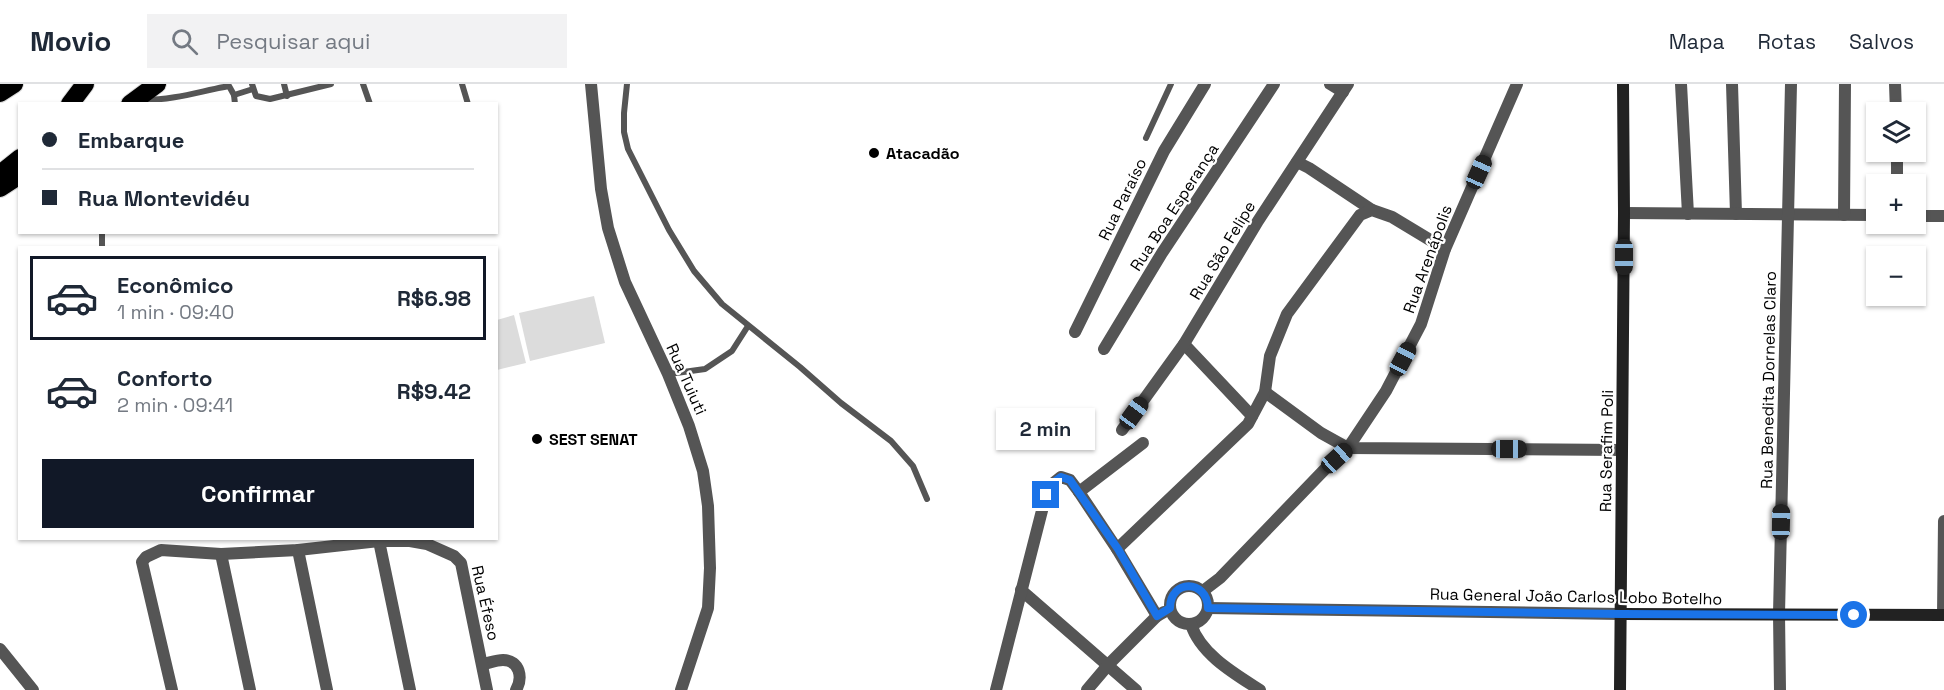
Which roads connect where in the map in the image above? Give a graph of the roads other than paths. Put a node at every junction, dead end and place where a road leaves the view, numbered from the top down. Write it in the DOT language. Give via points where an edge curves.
graph roads {
  1 [pos="14,84"];
  2 [pos="85,84"];
  3 [pos="158,84"];
  4 [pos="284,84"];
  5 [pos="331,84"];
  6 [pos="363,84"];
  7 [pos="462,84"];
  8 [pos="591,84"];
  9 [pos="627,84"];
  10 [pos="1171,84"];
  11 [pos="1205,84"];
  12 [pos="1274,84"];
  13 [pos="1329,84"];
  14 [pos="1517,84"];
  15 [pos="1623,84"];
  16 [pos="1681,84"];
  17 [pos="1732,84"];
  18 [pos="1791,84"];
  19 [pos="1845,84"];
  20 [pos="1895,84"];
  21 [pos="253,86"];
  22 [pos="1345,88"];
  23 [pos="0,93"];
  24 [pos="234,94"];
  25 [pos="287,96"];
  26 [pos="72,102"];
  27 [pos="133,102"];
  28 [pos="235,102"];
  29 [pos="369,102"];
  30 [pos="467,102"];
  31 [pos="1896,102"];
  32 [pos="1146,138"];
  33 [pos="18,160"];
  34 [pos="1297,162"];
  35 [pos="0,174"];
  36 [pos="18,176"];
  37 [pos="0,188"];
  38 [pos="1372,210"];
  39 [pos="1624,213"];
  40 [pos="1688,214"];
  41 [pos="1736,214"];
  42 [pos="1788,215"];
  43 [pos="1844,215"];
  44 [pos="1866,215"];
  45 [pos="1926,216"];
  46 [pos="1944,216"];
  47 [pos="1445,249"];
  48 [pos="748,326"];
  49 [pos="1075,332"];
  50 [pos="1184,344"];
  51 [pos="1104,349"];
  52 [pos="668,374"];
  53 [pos="1265,392"];
  54 [pos="1252,416"];
  55 [pos="1122,430"];
  56 [pos="1143,442"];
  57 [pos="1348,448"];
  58 [pos="1622,450"];
  59 [pos="1079,492"];
  60 [pos="927,498"];
  61 [pos="1944,521"];
  62 [pos="379,541"];
  63 [pos="298,549"];
  64 [pos="1118,549"];
  65 [pos="221,554"];
  66 [pos="1021,590"];
  67 [pos="1203,591"];
  68 [pos="1170,608"];
  69 [pos="1208,608"];
  70 [pos="1621,614"];
  71 [pos="1779,614"];
  72 [pos="1943,615"];
  73 [pos="1157,616"];
  74 [pos="1191,624"];
  75 [pos="0,649"];
  76 [pos="483,664"];
  77 [pos="1109,664"];
  78 [pos="33,690"];
  79 [pos="172,690"];
  80 [pos="250,690"];
  81 [pos="327,690"];
  82 [pos="410,690"];
  83 [pos="487,690"];
  84 [pos="516,690"];
  85 [pos="681,690"];
  86 [pos="996,690"];
  87 [pos="1087,690"];
  88 [pos="1136,690"];
  89 [pos="1260,690"];
  90 [pos="1620,690"];
  91 [pos="1780,690"];
  1 -- 23 [label="highway"];
  2 -- 26 [label="highway"];
  3 -- 27 [label="highway"];
  4 -- 25 [label="lane"];
  5 -- 25 [label="lane"];
  6 -- 29 [label="lane"];
  7 -- 30 [label="lane"];
  8 -- 52 [label="street, Rua Tuiuti" via="608,228 625,282"];
  9 -- 48 [label="lane" via="624,132 647,190 694,271 722,304"];
  10 -- 32 [label="lane"];
  11 -- 49 [label="street, Rua Paraíso" via="1164,152"];
  12 -- 51 [label="street, Rua Boa Esperança" via="1162,253"];
  13 -- 22 [label="street"];
  14 -- 47 [label="street, Rua Arenápolis"];
  15 -- 39 [label="street, Rua Serafim Poli"];
  16 -- 40 [label="street"];
  17 -- 41 [label="street"];
  18 -- 42 [label="street, Rua Benedita Dornelas Claro"];
  19 -- 43 [label="street"];
  20 -- 31 [label="street"];
  21 -- 24 [label="lane"];
  21 -- 25 [label="lane" via="256,96 262,99"];
  22 -- 34 [label="street, Rua São Felipe"];
  24 -- 27 [label="lane" via="229,86"];
  24 -- 28 [label="lane"];
  33 -- 35 [label="highway"];
  34 -- 38 [label="street"];
  34 -- 50 [label="street, Rua São Felipe"];
  36 -- 37 [label="highway"];
  38 -- 47 [label="street" via="1392,217"];
  38 -- 53 [label="street" via="1354,222 1287,314 1270,356"];
  39 -- 40 [label="street"];
  39 -- 58 [label="street, Rua Serafim Poli"];
  40 -- 41 [label="street"];
  41 -- 42 [label="street"];
  42 -- 43 [label="street"];
  42 -- 71 [label="street, Rua Benedita Dornelas Claro"];
  43 -- 44 [label="street"];
  45 -- 46 [label="street"];
  47 -- 57 [label="street, Rua Arenápolis" via="1420,326 1386,391"];
  48 -- 52 [label="lane" via="732,351 705,369"];
  48 -- 60 [label="lane" via="891,441 913,466"];
  50 -- 54 [label="street"];
  50 -- 55 [label="street, Rua São Felipe"];
  52 -- 85 [label="street, Rua Tuiuti" via="703,471 708,506 708,608"];
  53 -- 54 [label="street"];
  53 -- 57 [label="street"];
  54 -- 64 [label="street" via="1243,430"];
  56 -- 59 [label="street"];
  57 -- 58 [label="street"];
  57 -- 67 [label="street, Rua Arenápolis"];
  58 -- 70 [label="street, Rua Serafim Poli"];
  59 -- 64 [label="street"];
  59 -- 66 [label="street" via="1070,480 1061,477 1051,485"];
  61 -- 72 [label="street"];
  62 -- 63 [label="street, Rua Éfeso"];
  62 -- 76 [label="street, Rua Éfeso" via="427,544 461,563"];
  62 -- 82 [label="street"];
  63 -- 65 [label="street, Rua Éfeso"];
  63 -- 81 [label="street"];
  64 -- 73 [label="street"];
  65 -- 79 [label="street, Rua Éfeso" via="161,550 142,562"];
  65 -- 80 [label="street"];
  66 -- 77 [label="street"];
  66 -- 86 [label="street"];
  67 -- 68 [label="street" via="1191,586 1179,588 1171,598"];
  67 -- 69 [label="street"];
  68 -- 73 [label="street"];
  68 -- 74 [label="street" via="1179,621"];
  69 -- 70 [label="street, Rua General João Carlos Lobo Botelho"];
  69 -- 74 [label="street" via="1202,618"];
  70 -- 71 [label="street, Rua General João Carlos Lobo Botelho"];
  70 -- 90 [label="street, Rua Serafim Poli"];
  71 -- 72 [label="street, Rua General João Carlos Lobo Botelho"];
  71 -- 91 [label="street, Rua Benedita Dornelas Claro"];
  73 -- 77 [label="street"];
  74 -- 89 [label="street" via="1206,649"];
  75 -- 78 [label="street"];
  76 -- 83 [label="street, Rua Éfeso"];
  76 -- 84 [label="street" via="504,660 512,663 520,673"];
  77 -- 87 [label="street"];
  77 -- 88 [label="street"];
}
